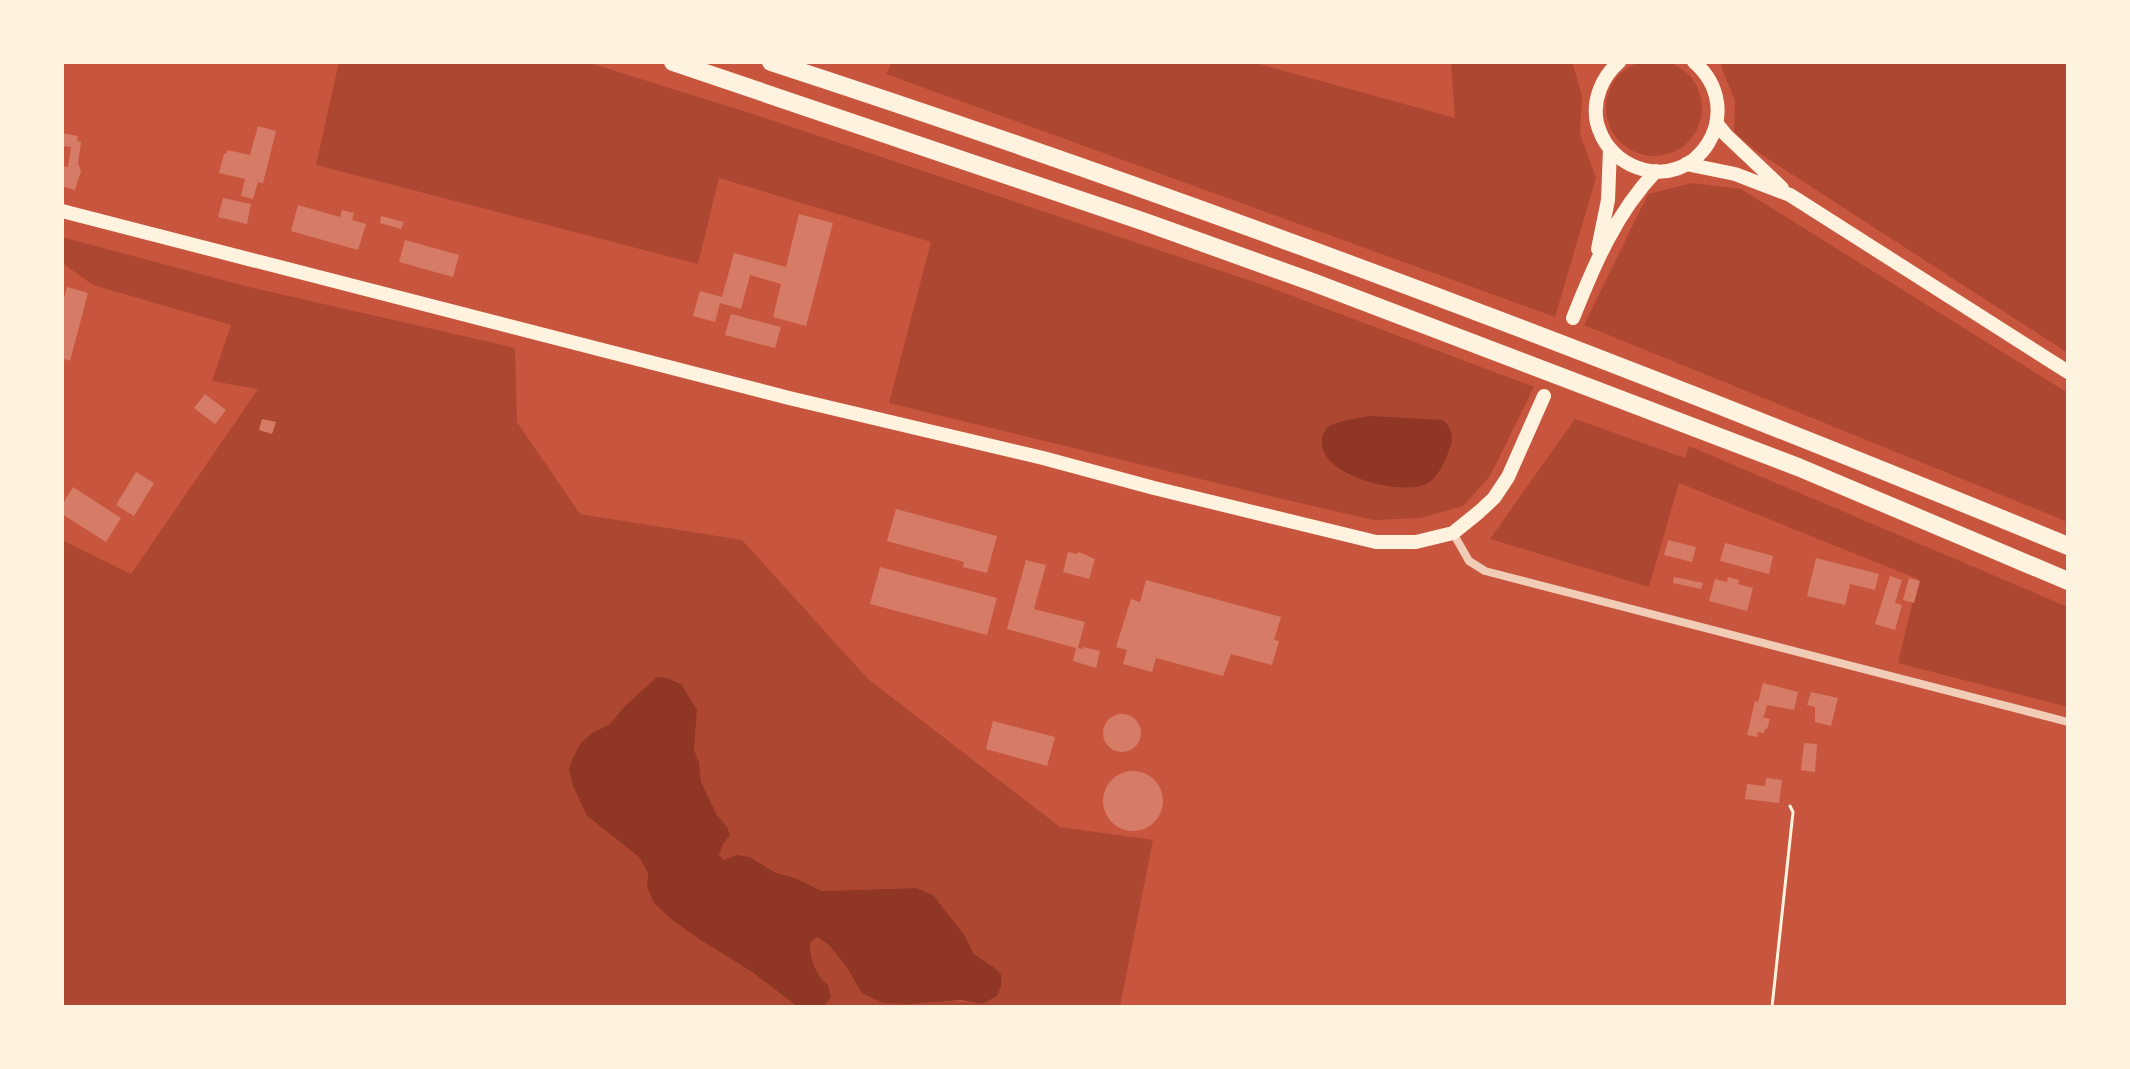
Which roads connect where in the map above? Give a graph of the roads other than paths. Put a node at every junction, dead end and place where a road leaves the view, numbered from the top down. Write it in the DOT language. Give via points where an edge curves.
graph roads {
  1 [pos="673,62"];
  2 [pos="771,62"];
  3 [pos="1619,62"];
  4 [pos="1703,65"];
  5 [pos="1717,124"];
  6 [pos="1610,149"];
  7 [pos="1686,164"];
  8 [pos="1656,171"];
  9 [pos="1790,195"];
  10 [pos="62,211"];
  11 [pos="1595,261"];
  12 [pos="1573,318"];
  13 [pos="2068,372"];
  14 [pos="1544,396"];
  15 [pos="1453,533"];
  16 [pos="2068,546"];
  17 [pos="2068,581"];
  18 [pos="2068,722"];
  1 -- 17 [label="highway" via="1329,288 1798,467"];
  2 -- 16 [label="highway" via="1156,193 1539,334"];
  3 -- 6 [label="main road" via="1596,100 1596,117"];
  4 -- 5 [label="main road" via="1715,87"];
  5 -- 7 [label="main road" via="1711,140"];
  5 -- 9 [label="main road"];
  6 -- 8 [label="main road" via="1639,169"];
  6 -- 11 [label="main road" via="1608,200"];
  7 -- 8 [label="main road"];
  7 -- 9 [label="main road" via="1735,174"];
  8 -- 11 [label="main road"];
  9 -- 13 [label="main road"];
  10 -- 15 [label="main road" via="1346,536 1416,542"];
  11 -- 12 [label="main road"];
  14 -- 15 [label="main road" via="1508,477 1494,498"];
  15 -- 18 [label="street" via="1469,561 1485,571"];
}
